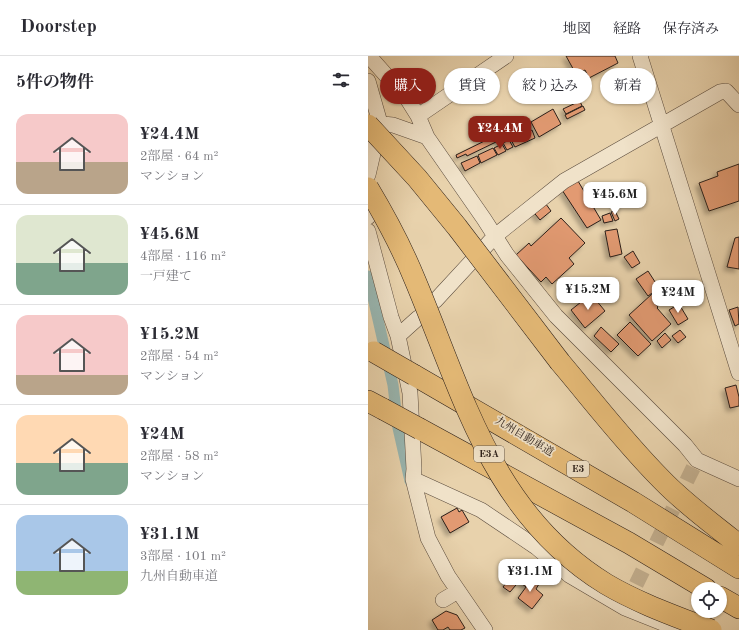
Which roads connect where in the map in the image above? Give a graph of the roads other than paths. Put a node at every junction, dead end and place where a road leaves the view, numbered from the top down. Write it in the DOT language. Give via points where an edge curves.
graph roads {
  1 [pos="369,56"];
  2 [pos="506,56"];
  3 [pos="640,56"];
  4 [pos="368,81"];
  5 [pos="739,105"];
  6 [pos="418,116"];
  7 [pos="372,124"];
  8 [pos="662,126"];
  9 [pos="427,137"];
  10 [pos="368,175"];
  11 [pos="368,188"];
  12 [pos="368,203"];
  13 [pos="368,217"];
  14 [pos="368,231"];
  15 [pos="495,236"];
  16 [pos="435,301"];
  17 [pos="418,318"];
  18 [pos="398,336"];
  19 [pos="371,351"];
  20 [pos="739,373"];
  21 [pos="375,405"];
  22 [pos="413,479"];
  23 [pos="739,479"];
  24 [pos="739,545"];
  25 [pos="739,568"];
  26 [pos="694,582"];
  27 [pos="458,591"];
  28 [pos="443,600"];
  29 [pos="727,601"];
  30 [pos="739,608"];
  31 [pos="485,630"];
  32 [pos="680,630"];
  33 [pos="711,630"];
  1 -- 6 [label="street" via="408,100"];
  2 -- 6 [label="street"];
  3 -- 8 [label="street"];
  4 -- 7 [label="street"];
  5 -- 8 [label="street" via="726,91 720,92"];
  6 -- 9 [label="street"];
  7 -- 9 [label="street" via="393,125"];
  7 -- 10 [label="street"];
  7 -- 24 [label="highway, bridge" via="447,215 560,362 631,447 662,481"];
  8 -- 15 [label="street" via="564,181"];
  8 -- 20 [label="street"];
  9 -- 15 [label="street"];
  11 -- 33 [label="highway, E3A, bridge" via="391,227 415,279 473,424 506,487 527,515 551,541 605,583 636,600"];
  12 -- 13 [label="street"];
  14 -- 18 [label="street"];
  15 -- 16 [label="street"];
  15 -- 23 [label="street" via="556,316 698,460"];
  17 -- 18 [label="street"];
  18 -- 22 [label="street" via="410,393"];
  19 -- 25 [label="highway, 九州自動車道 / E3, bridge" via="626,498"];
  21 -- 26 [label="highway, bridge"];
  22 -- 27 [label="street" via="428,538 438,560"];
  22 -- 32 [label="street" via="481,510 536,547 569,575 625,608"];
  27 -- 28 [label="street"];
  27 -- 31 [label="street"];
  29 -- 30 [label="highway"];
}
